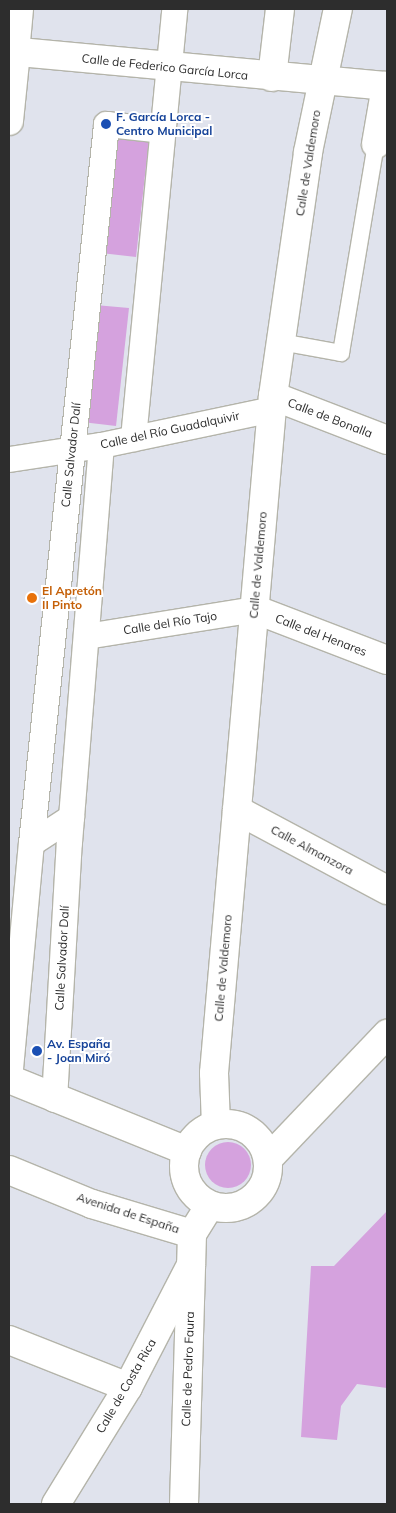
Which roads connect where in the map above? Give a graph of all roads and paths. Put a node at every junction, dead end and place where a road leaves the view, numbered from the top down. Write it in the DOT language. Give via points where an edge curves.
graph roads {
  1 [pos="20,9"];
  2 [pos="174,9"];
  3 [pos="280,9"];
  4 [pos="338,9"];
  5 [pos="12,52"];
  6 [pos="168,68"];
  7 [pos="272,77"];
  8 [pos="322,80"];
  9 [pos="387,86"];
  10 [pos="9,121"];
  11 [pos="163,130"];
  12 [pos="376,144"];
  13 [pos="281,342"];
  14 [pos="272,402"];
  15 [pos="133,438"];
  16 [pos="387,440"];
  17 [pos="101,445"];
  18 [pos="72,449"];
  19 [pos="9,459"];
  20 [pos="254,609"];
  21 [pos="86,636"];
  22 [pos="387,660"];
  23 [pos="237,810"];
  24 [pos="71,816"];
  25 [pos="31,843"];
  26 [pos="387,890"];
  27 [pos="387,1034"];
  28 [pos="9,1079"];
  29 [pos="54,1099"];
  30 [pos="216,1125"];
  31 [pos="187,1151"];
  32 [pos="268,1159"];
  33 [pos="9,1170"];
  34 [pos="210,1205"];
  35 [pos="192,1234"];
  36 [pos="191,1265"];
  37 [pos="9,1340"];
  38 [pos="128,1387"];
  39 [pos="56,1504"];
  40 [pos="184,1504"];
  1 -- 5 [label="street"];
  2 -- 6 [label="street"];
  3 -- 7 [label="street"];
  4 -- 8 [label="street, Calle de Valdemoro"];
  5 -- 6 [label="street, Calle de Federico García Lorca"];
  5 -- 10 [label="street"];
  6 -- 7 [label="street, Calle de Federico García Lorca"];
  6 -- 11 [label="street"];
  7 -- 8 [label="street, Calle de Federico García Lorca"];
  8 -- 9 [label="street, Calle de Federico García Lorca"];
  8 -- 13 [label="street, Calle de Valdemoro" via="308,152"];
  9 -- 12 [label="street"];
  11 -- 15 [label="street"];
  11 -- 18 [label="street, Calle Salvador Dalí" via="106,124"];
  12 -- 13 [label="lane" via="341,353"];
  13 -- 14 [label="street, Calle de Valdemoro"];
  14 -- 15 [label="street, Calle del Río Guadalquivir"];
  14 -- 16 [label="street, Calle de Bonalla"];
  14 -- 20 [label="street, Calle de Valdemoro"];
  15 -- 17 [label="street, Calle del Río Guadalquivir"];
  17 -- 18 [label="street, Calle del Río Guadalquivir"];
  17 -- 21 [label="street, Calle Salvador Dalí"];
  18 -- 19 [label="street, Calle del Río Guadalquivir"];
  18 -- 25 [label="street, Calle Salvador Dalí"];
  20 -- 21 [label="street, Calle del Río Tajo"];
  20 -- 22 [label="street, Calle del Henares"];
  20 -- 23 [label="street, Calle de Valdemoro"];
  21 -- 24 [label="street, Calle Salvador Dalí"];
  23 -- 26 [label="street, Calle Almanzora"];
  23 -- 30 [label="street, Calle de Valdemoro" via="214,1073"];
  24 -- 25 [label="street"];
  24 -- 29 [label="street, Calle Salvador Dalí"];
  25 -- 28 [label="street, Calle Salvador Dalí"];
  27 -- 32 [label="street"];
  28 -- 29 [label="street"];
  29 -- 31 [label="street"];
  30 -- 31 [label="street" via="201,1132"];
  30 -- 32 [label="street" via="231,1124 254,1134"];
  31 -- 34 [label="street" via="184,1167 187,1181 198,1197"];
  32 -- 34 [label="street" via="266,1180 260,1192 247,1203 233,1208"];
  33 -- 35 [label="street, Avenida de España" via="92,1204"];
  34 -- 35 [label="street"];
  35 -- 36 [label="street, Calle de Pedro Faura"];
  36 -- 38 [label="street, Calle de Costa Rica"];
  36 -- 40 [label="street, Calle de Pedro Faura"];
  37 -- 38 [label="street"];
  38 -- 39 [label="street, Calle de Costa Rica"];
}
